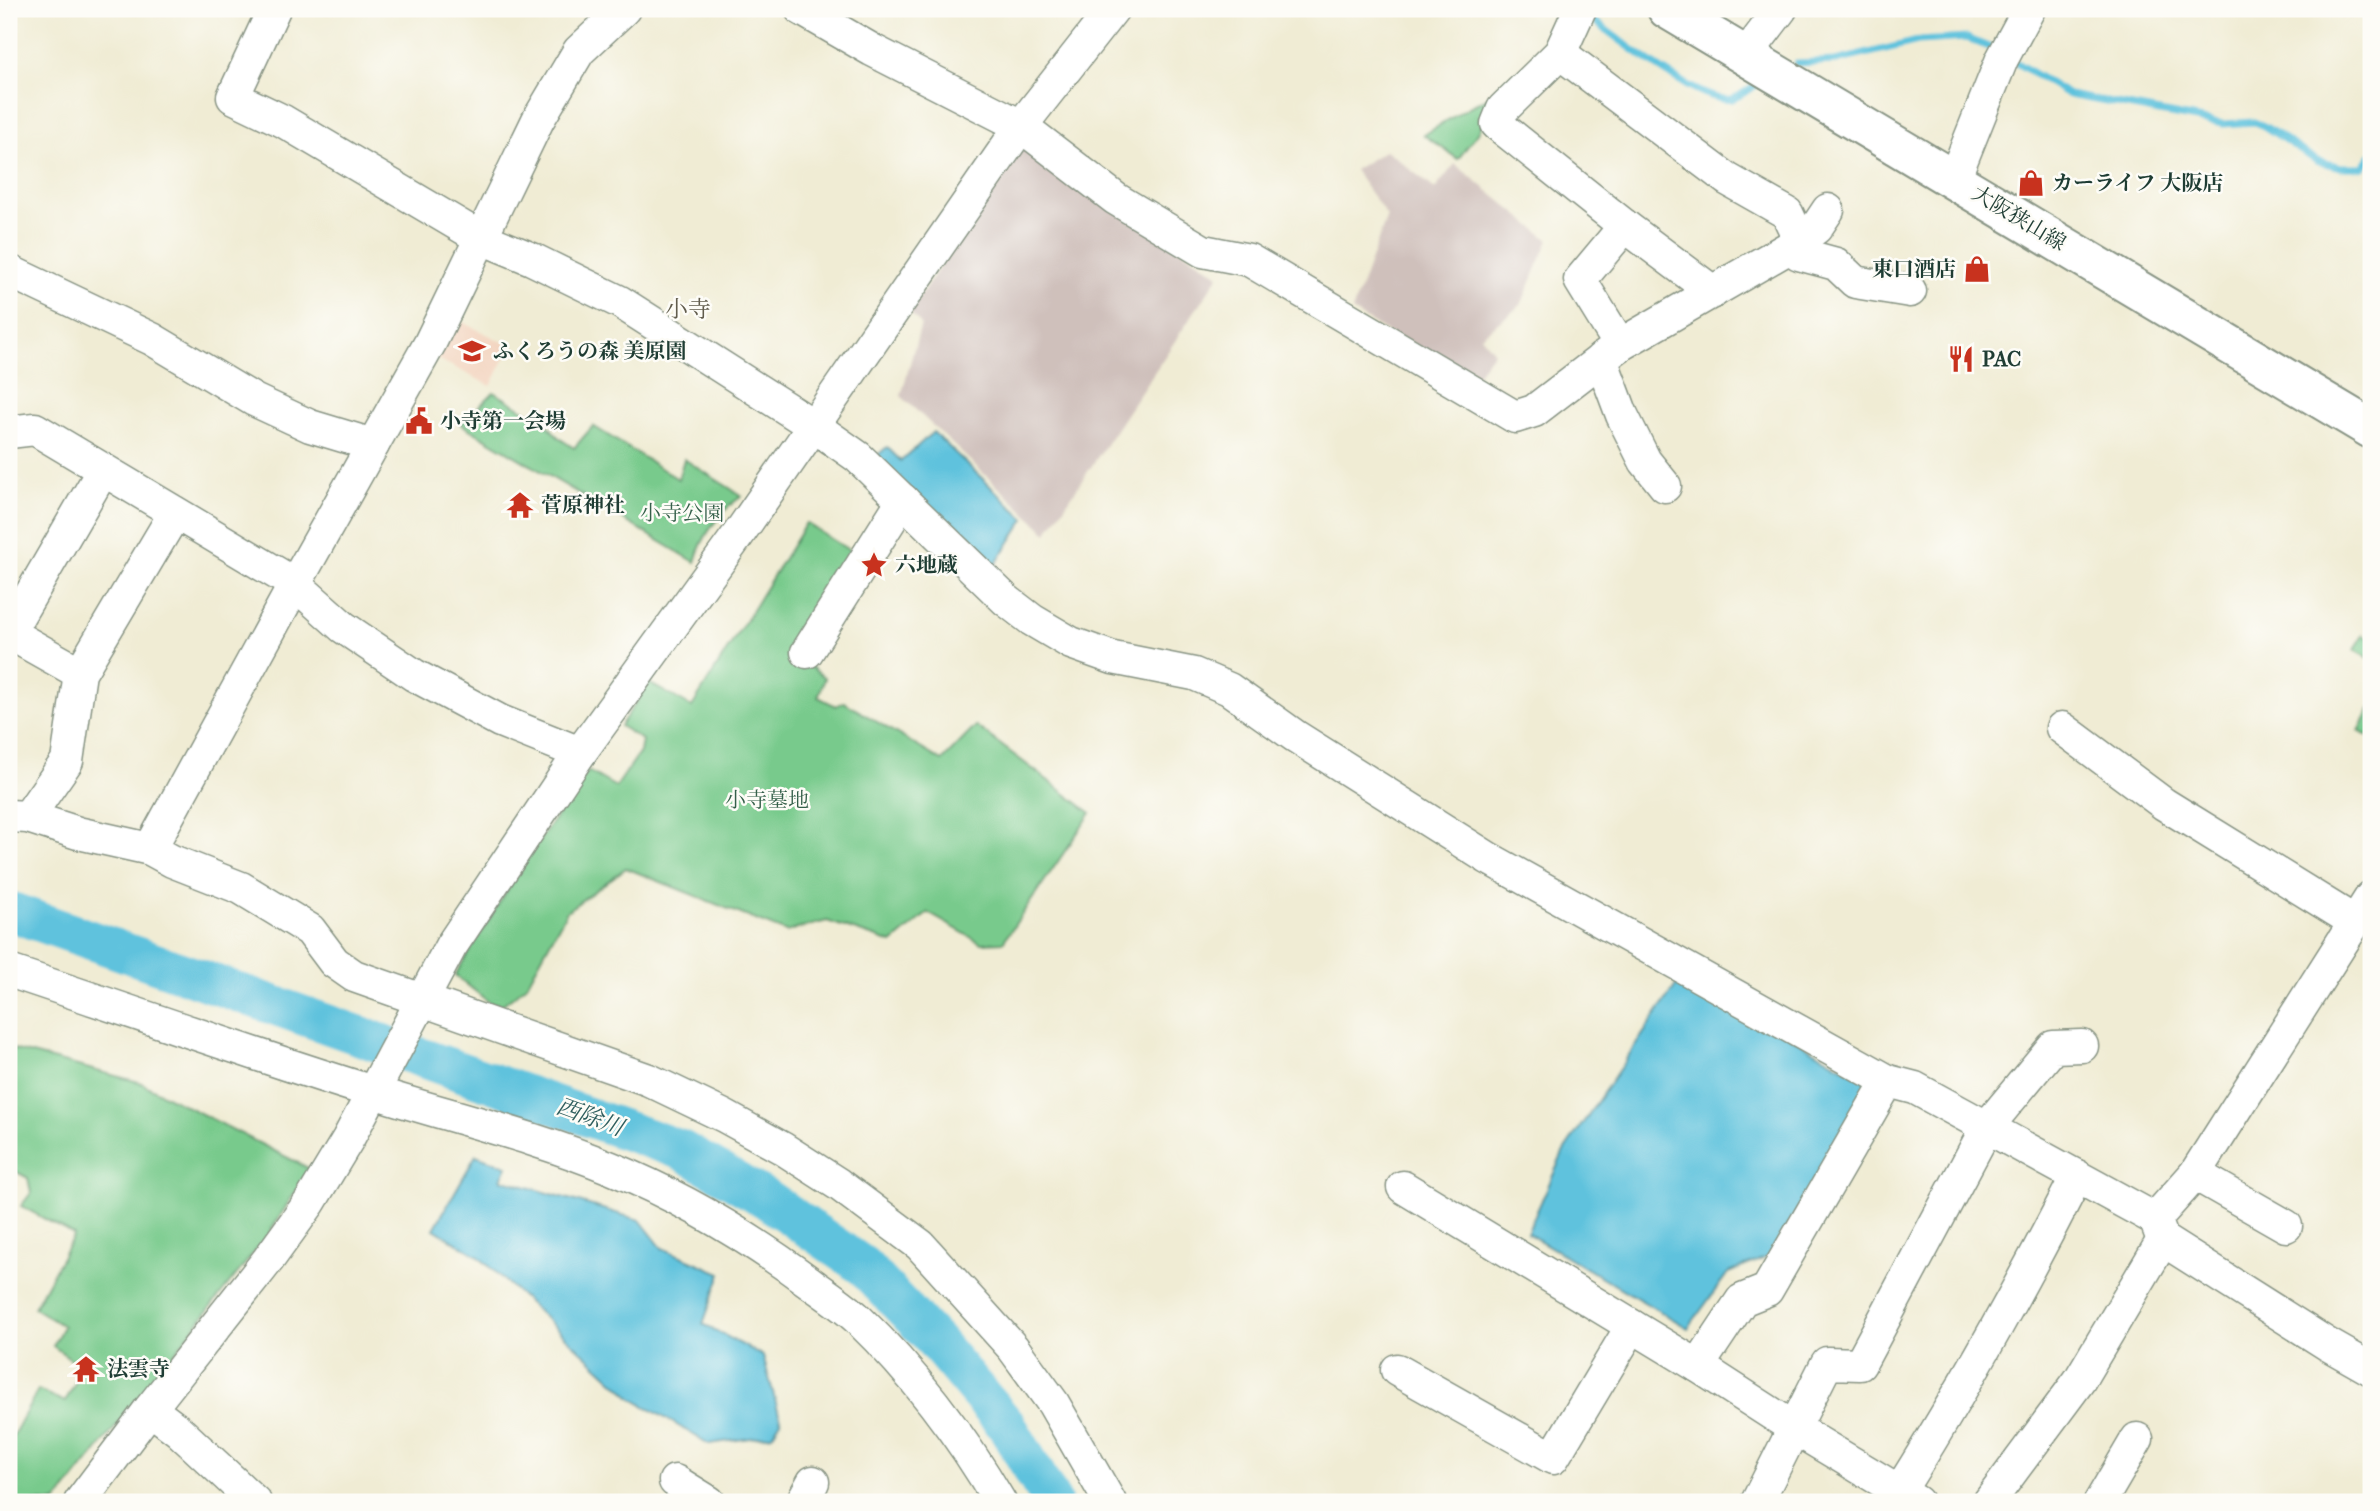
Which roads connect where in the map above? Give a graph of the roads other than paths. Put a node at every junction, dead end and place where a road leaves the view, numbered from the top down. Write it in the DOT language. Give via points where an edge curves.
graph roads {
  1 [pos="274,9"];
  2 [pos="624,9"];
  3 [pos="801,9"];
  4 [pos="1113,9"];
  5 [pos="1580,9"];
  6 [pos="1667,9"];
  7 [pos="1781,9"];
  8 [pos="2029,9"];
  9 [pos="1560,53"];
  10 [pos="1746,55"];
  11 [pos="1021,126"];
  12 [pos="1954,179"];
  13 [pos="1828,210"];
  14 [pos="1625,226"];
  15 [pos="480,237"];
  16 [pos="1795,244"];
  17 [pos="9,271"];
  18 [pos="1910,291"];
  19 [pos="1713,292"];
  20 [pos="1610,352"];
  21 [pos="814,426"];
  22 [pos="2371,429"];
  23 [pos="9,432"];
  24 [pos="373,445"];
  25 [pos="103,470"];
  26 [pos="1665,486"];
  27 [pos="903,500"];
  28 [pos="175,513"];
  29 [pos="295,584"];
  30 [pos="9,633"];
  31 [pos="807,652"];
  32 [pos="80,673"];
  33 [pos="2062,728"];
  34 [pos="580,753"];
  35 [pos="19,816"];
  36 [pos="150,849"];
  37 [pos="2363,909"];
  38 [pos="9,971"];
  39 [pos="417,1011"];
  40 [pos="2082,1046"];
  41 [pos="1888,1081"];
  42 [pos="377,1086"];
  43 [pos="1987,1127"];
  44 [pos="2195,1174"];
  45 [pos="2077,1176"];
  46 [pos="1403,1187"];
  47 [pos="2286,1226"];
  48 [pos="2159,1230"];
  49 [pos="1632,1326"];
  50 [pos="1698,1366"];
  51 [pos="2371,1369"];
  52 [pos="1397,1370"];
  53 [pos="150,1409"];
  54 [pos="1794,1428"];
  55 [pos="2137,1439"];
  56 [pos="675,1481"];
  57 [pos="1908,1497"];
  58 [pos="80,1502"];
  59 [pos="255,1502"];
  60 [pos="709,1502"];
  61 [pos="1000,1502"];
  62 [pos="1110,1502"];
  63 [pos="1757,1502"];
  64 [pos="1989,1502"];
  65 [pos="2100,1502"];
  1 -- 15 [label="street" via="233,97 283,121"];
  2 -- 15 [label="street" via="579,51 538,120"];
  3 -- 11 [label="street"];
  4 -- 11 [label="street"];
  5 -- 9 [label="street"];
  6 -- 10 [label="main road, 大阪狭山線"];
  7 -- 10 [label="street"];
  8 -- 12 [label="street" via="2002,59"];
  9 -- 14 [label="street" via="1503,109 1497,124"];
  9 -- 16 [label="street" via="1727,179 1787,213"];
  10 -- 12 [label="main road, 大阪狭山線"];
  11 -- 20 [label="street" via="1116,199 1203,251 1249,260 1515,417 1534,411"];
  11 -- 21 [label="street"];
  12 -- 22 [label="main road, 大阪狭山線"];
  13 -- 16 [label="street"];
  14 -- 19 [label="street"];
  14 -- 20 [label="street" via="1580,281"];
  15 -- 21 [label="street" via="620,302"];
  15 -- 24 [label="street" via="430,343"];
  16 -- 18 [label="street" via="1798,254 1836,264 1855,282"];
  16 -- 19 [label="street"];
  17 -- 24 [label="street" via="152,339 254,400 310,426"];
  19 -- 20 [label="street"];
  20 -- 26 [label="street" via="1622,415 1645,461"];
  21 -- 27 [label="street" via="858,457"];
  21 -- 34 [label="street"];
  23 -- 25 [label="street" via="35,429"];
  24 -- 29 [label="street"];
  25 -- 28 [label="street"];
  25 -- 30 [label="street"];
  27 -- 31 [label="street"];
  27 -- 41 [label="street" via="1032,620 1071,643 1113,658 1194,674 1229,689 1488,858"];
  28 -- 29 [label="street"];
  28 -- 32 [label="street"];
  29 -- 34 [label="street" via="343,627 414,675 500,720"];
  29 -- 36 [label="street"];
  30 -- 32 [label="street"];
  32 -- 35 [label="street" via="67,761"];
  33 -- 37 [label="street" via="2164,804"];
  34 -- 39 [label="street" via="451,946"];
  35 -- 36 [label="street"];
  36 -- 39 [label="street" via="240,888 310,930 334,962"];
  37 -- 44 [label="street"];
  38 -- 42 [label="street"];
  39 -- 42 [label="street"];
  39 -- 62 [label="street" via="649,1080 782,1147 838,1184 920,1245 1013,1348 1053,1403"];
  40 -- 43 [label="street" via="2053,1047"];
  41 -- 43 [label="street" via="1915,1088"];
  41 -- 50 [label="street" via="1767,1290 1742,1300"];
  42 -- 53 [label="street" via="310,1202"];
  42 -- 61 [label="street" via="612,1168 680,1201 773,1256 856,1317 902,1366 973,1455"];
  43 -- 45 [label="street"];
  43 -- 54 [label="street" via="1860,1364 1827,1363"];
  44 -- 47 [label="street"];
  44 -- 48 [label="street"];
  45 -- 48 [label="street"];
  45 -- 57 [label="street"];
  46 -- 49 [label="street"];
  48 -- 51 [label="street"];
  48 -- 64 [label="street" via="2078,1381"];
  49 -- 50 [label="street"];
  49 -- 52 [label="street" via="1553,1458"];
  50 -- 54 [label="street"];
  53 -- 58 [label="street"];
  53 -- 59 [label="street"];
  54 -- 57 [label="street"];
  54 -- 63 [label="street"];
  55 -- 65 [label="street"];
  56 -- 60 [label="street"];
}
